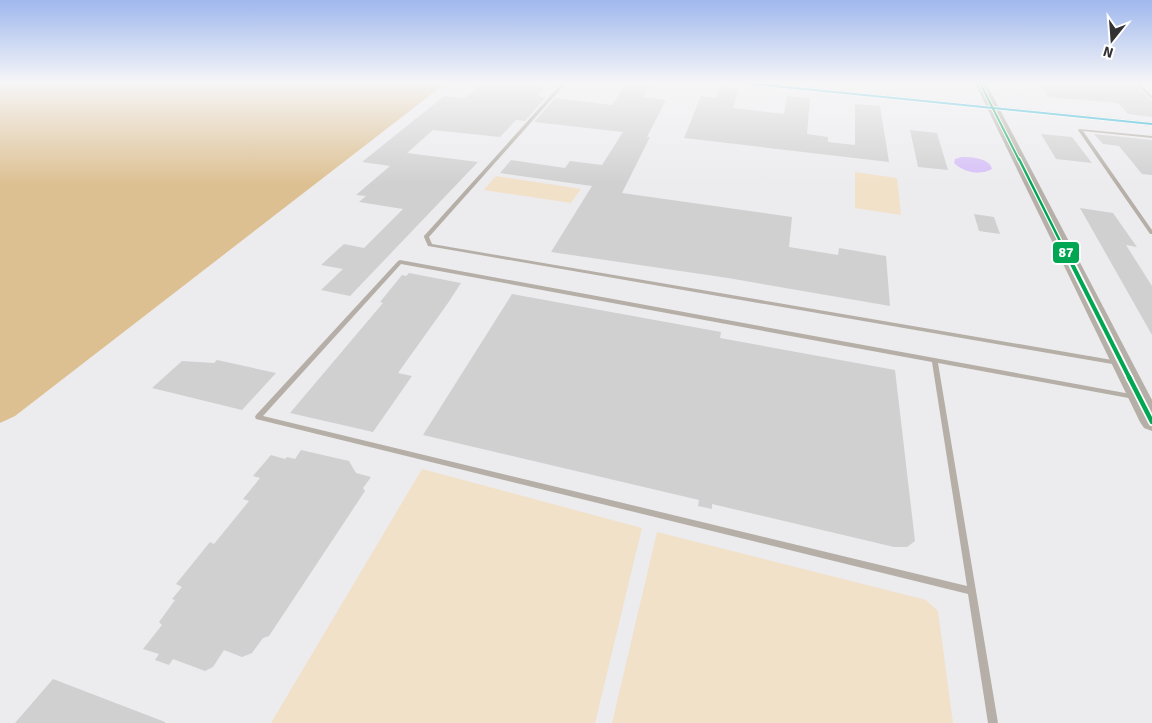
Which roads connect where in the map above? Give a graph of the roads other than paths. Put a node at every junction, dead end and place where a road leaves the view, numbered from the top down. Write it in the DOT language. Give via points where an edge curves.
graph roads {
  1 [pos="534,117"];
  2 [pos="996,117"];
  3 [pos="1079,117"];
  4 [pos="1152,124"];
  5 [pos="1152,137"];
  6 [pos="1152,233"];
  7 [pos="934,360"];
  8 [pos="1122,364"];
  9 [pos="1140,398"];
  10 [pos="1152,422"];
  11 [pos="971,591"];
  12 [pos="993,723"];
  1 -- 8 [label="lane" via="426,237 430,245"];
  2 -- 8 [label="main road"];
  3 -- 4 [label="street"];
  5 -- 6 [label="lane" via="1080,130"];
  7 -- 9 [label="lane"];
  7 -- 11 [label="lane"];
  7 -- 11 [label="lane" via="400,262 258,417"];
  8 -- 9 [label="main road"];
  9 -- 10 [label="main road"];
  11 -- 12 [label="lane"];
}
